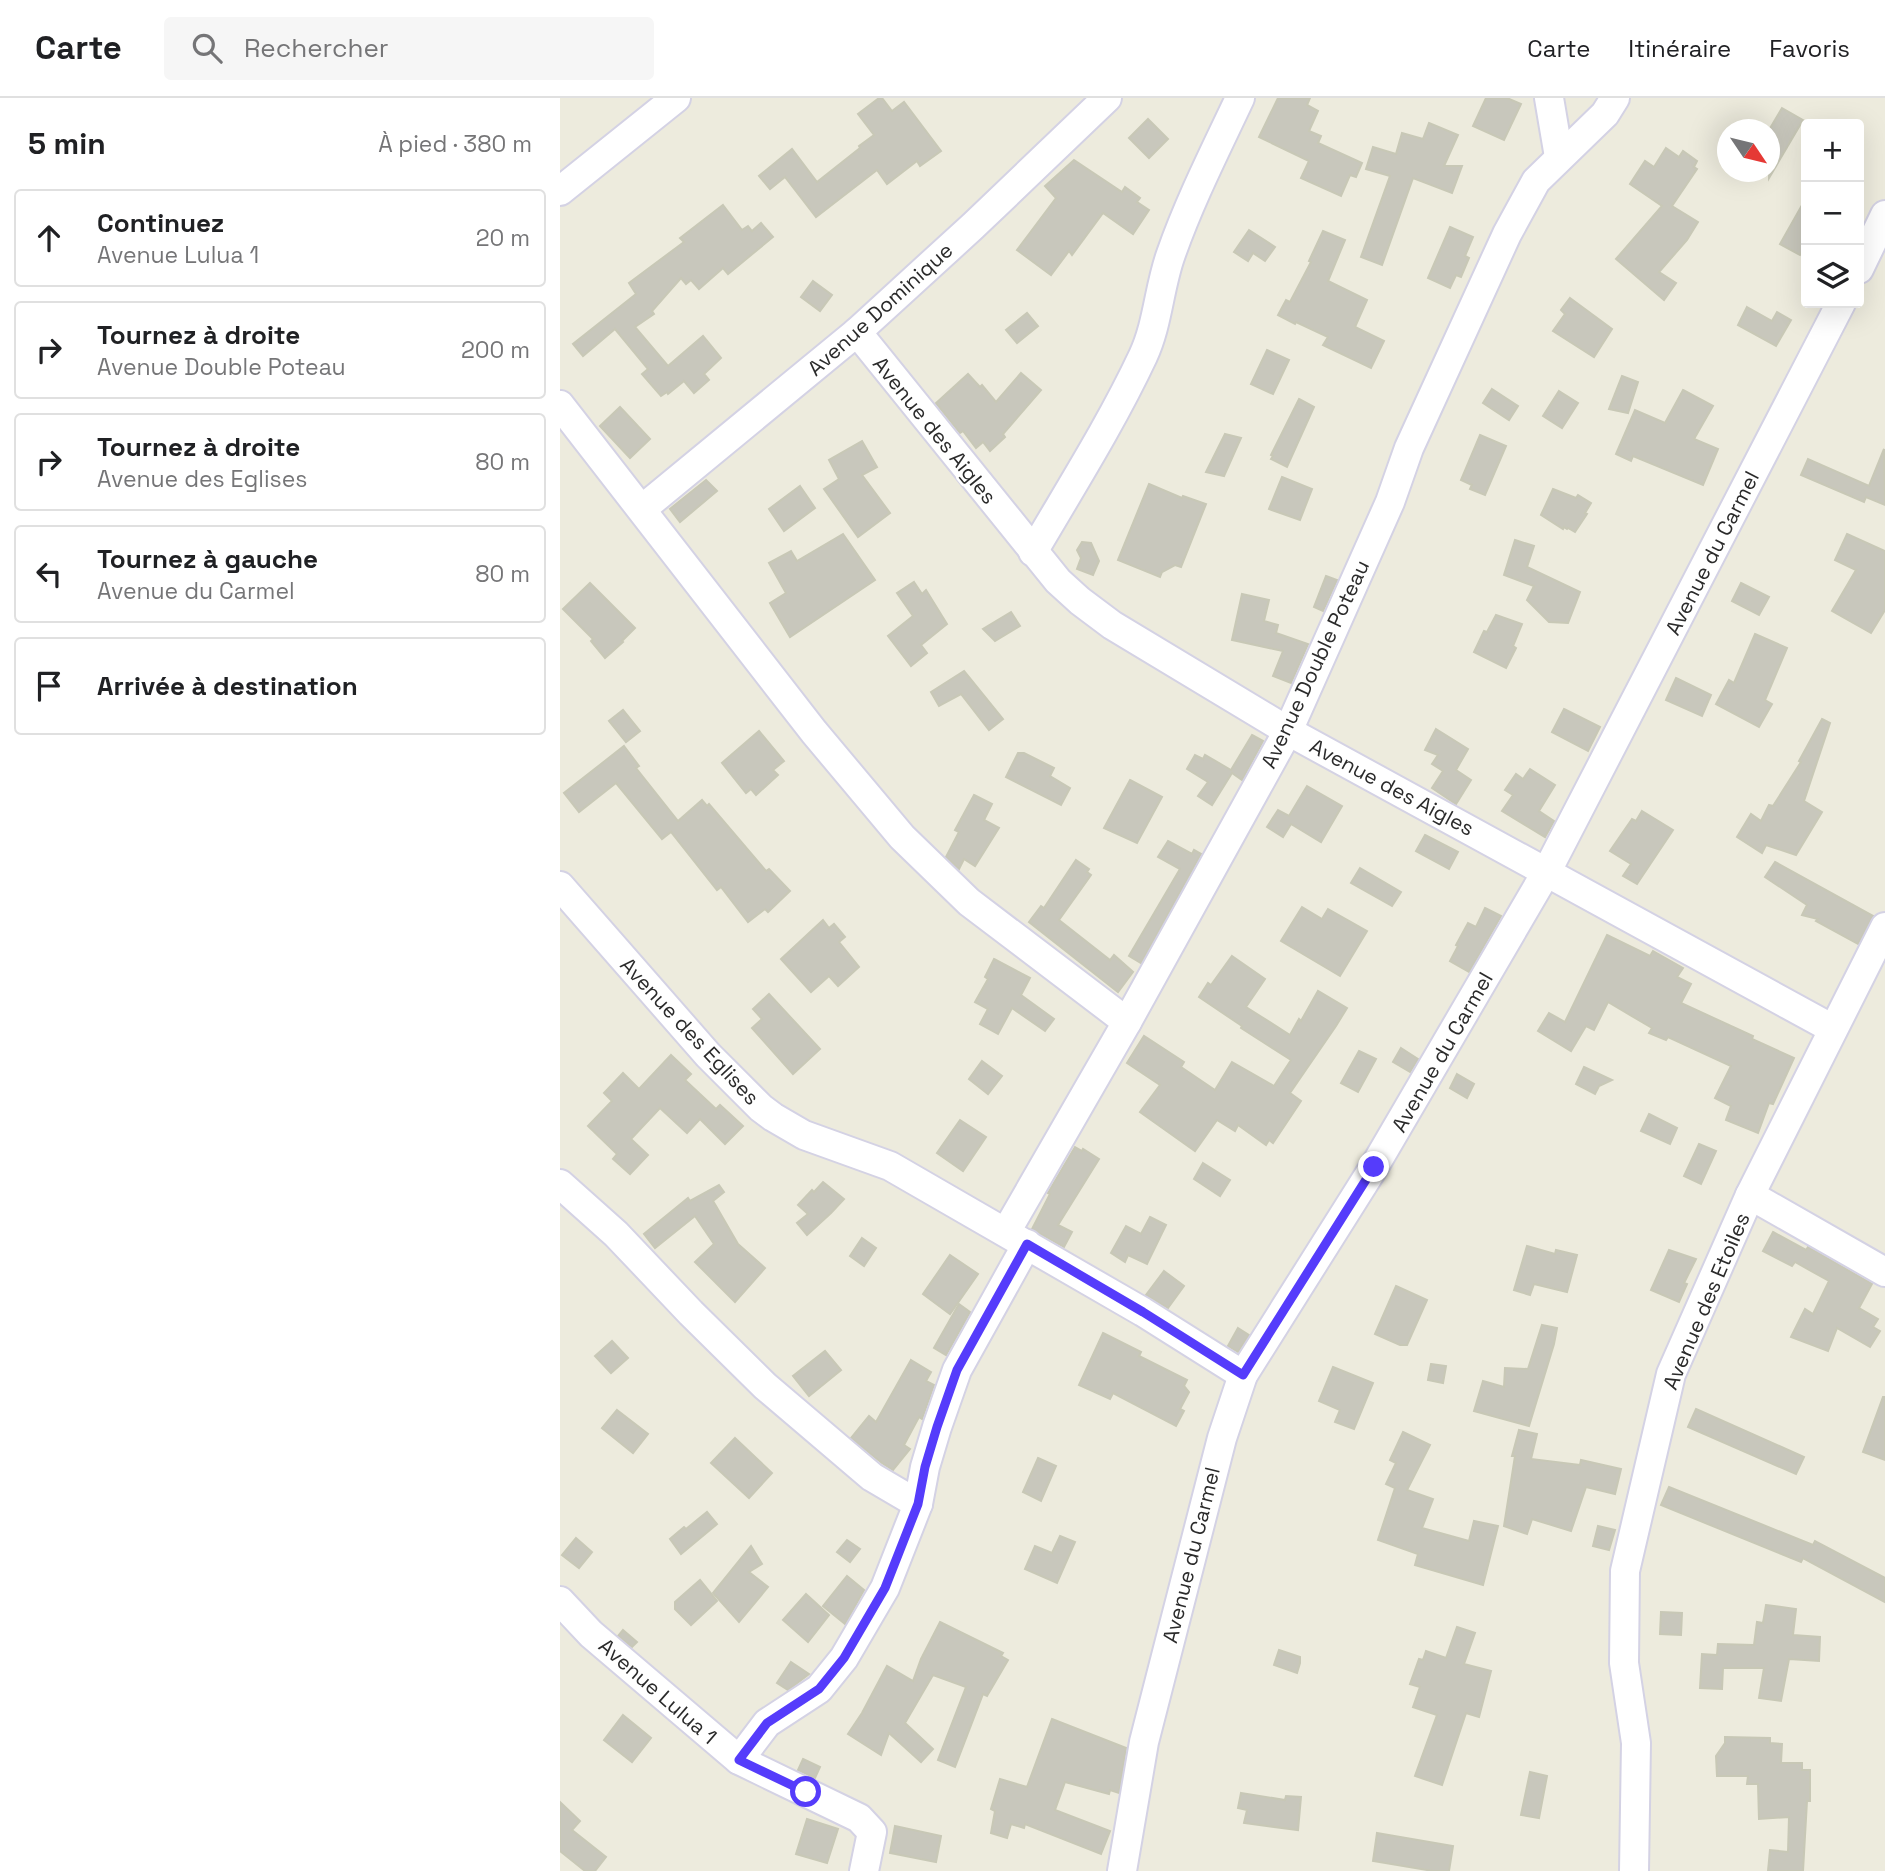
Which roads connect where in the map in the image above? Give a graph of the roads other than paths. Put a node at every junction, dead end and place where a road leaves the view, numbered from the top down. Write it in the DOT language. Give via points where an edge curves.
graph roads {
  1 [pos="676,98"];
  2 [pos="1107,98"];
  3 [pos="1240,98"];
  4 [pos="1549,98"];
  5 [pos="1615,98"];
  6 [pos="1559,157"];
  7 [pos="560,191"];
  8 [pos="1885,215"];
  9 [pos="1864,259"];
  10 [pos="1838,308"];
  11 [pos="857,332"];
  12 [pos="560,405"];
  13 [pos="642,509"];
  14 [pos="1033,552"];
  15 [pos="1288,731"];
  16 [pos="1547,871"];
  17 [pos="560,886"];
  18 [pos="1885,927"];
  19 [pos="1127,1022"];
  20 [pos="1833,1029"];
  21 [pos="560,1184"];
  22 [pos="1751,1195"];
  23 [pos="1016,1238"];
  24 [pos="1885,1272"];
  25 [pos="1243,1375"];
  26 [pos="918,1504"];
  27 [pos="560,1601"];
  28 [pos="739,1760"];
  29 [pos="864,1871"];
  30 [pos="1122,1871"];
  31 [pos="1634,1871"];
  1 -- 7 [label="street"];
  2 -- 11 [label="street, Avenue Dominique"];
  3 -- 14 [label="street" via="1187,211 1143,355"];
  4 -- 6 [label="street"];
  5 -- 6 [label="street, Avenue Double Poteau" via="1605,114"];
  6 -- 15 [label="street, Avenue Double Poteau" via="1536,181 1507,234"];
  8 -- 9 [label="street"];
  10 -- 16 [label="street, Avenue du Carmel"];
  11 -- 13 [label="street, Avenue Dominique"];
  11 -- 14 [label="street, Avenue des Aigles"];
  12 -- 13 [label="street"];
  13 -- 19 [label="street" via="902,838 969,902"];
  14 -- 15 [label="street, Avenue des Aigles" via="1058,581 1112,625"];
  15 -- 16 [label="street, Avenue des Aigles"];
  15 -- 19 [label="street, Avenue Double Poteau"];
  16 -- 20 [label="street, Avenue des Aigles"];
  16 -- 25 [label="street, Avenue du Carmel" via="1374,1167"];
  17 -- 23 [label="street, Avenue des Eglises" via="708,1055 761,1108 804,1135 890,1166"];
  18 -- 20 [label="street, Avenue des Etoiles"];
  19 -- 23 [label="street, Avenue Double Poteau"];
  20 -- 22 [label="street, Avenue des Etoiles"];
  21 -- 26 [label="street" via="616,1234 765,1386 872,1476"];
  22 -- 24 [label="street"];
  22 -- 31 [label="street, Avenue des Etoiles" via="1671,1374 1625,1571 1624,1663 1636,1743"];
  23 -- 25 [label="street, Avenue des Eglises"];
  23 -- 26 [label="street, Avenue Double Poteau" via="957,1370 925,1467"];
  25 -- 30 [label="street, Avenue du Carmel" via="1222,1438 1148,1728"];
  26 -- 28 [label="street, Avenue Double Poteau" via="885,1588 844,1658 819,1689 767,1723"];
  27 -- 28 [label="street, Avenue Lulua 1"];
  28 -- 29 [label="street, Avenue Lulua 1" via="859,1818 872,1832"];
}
